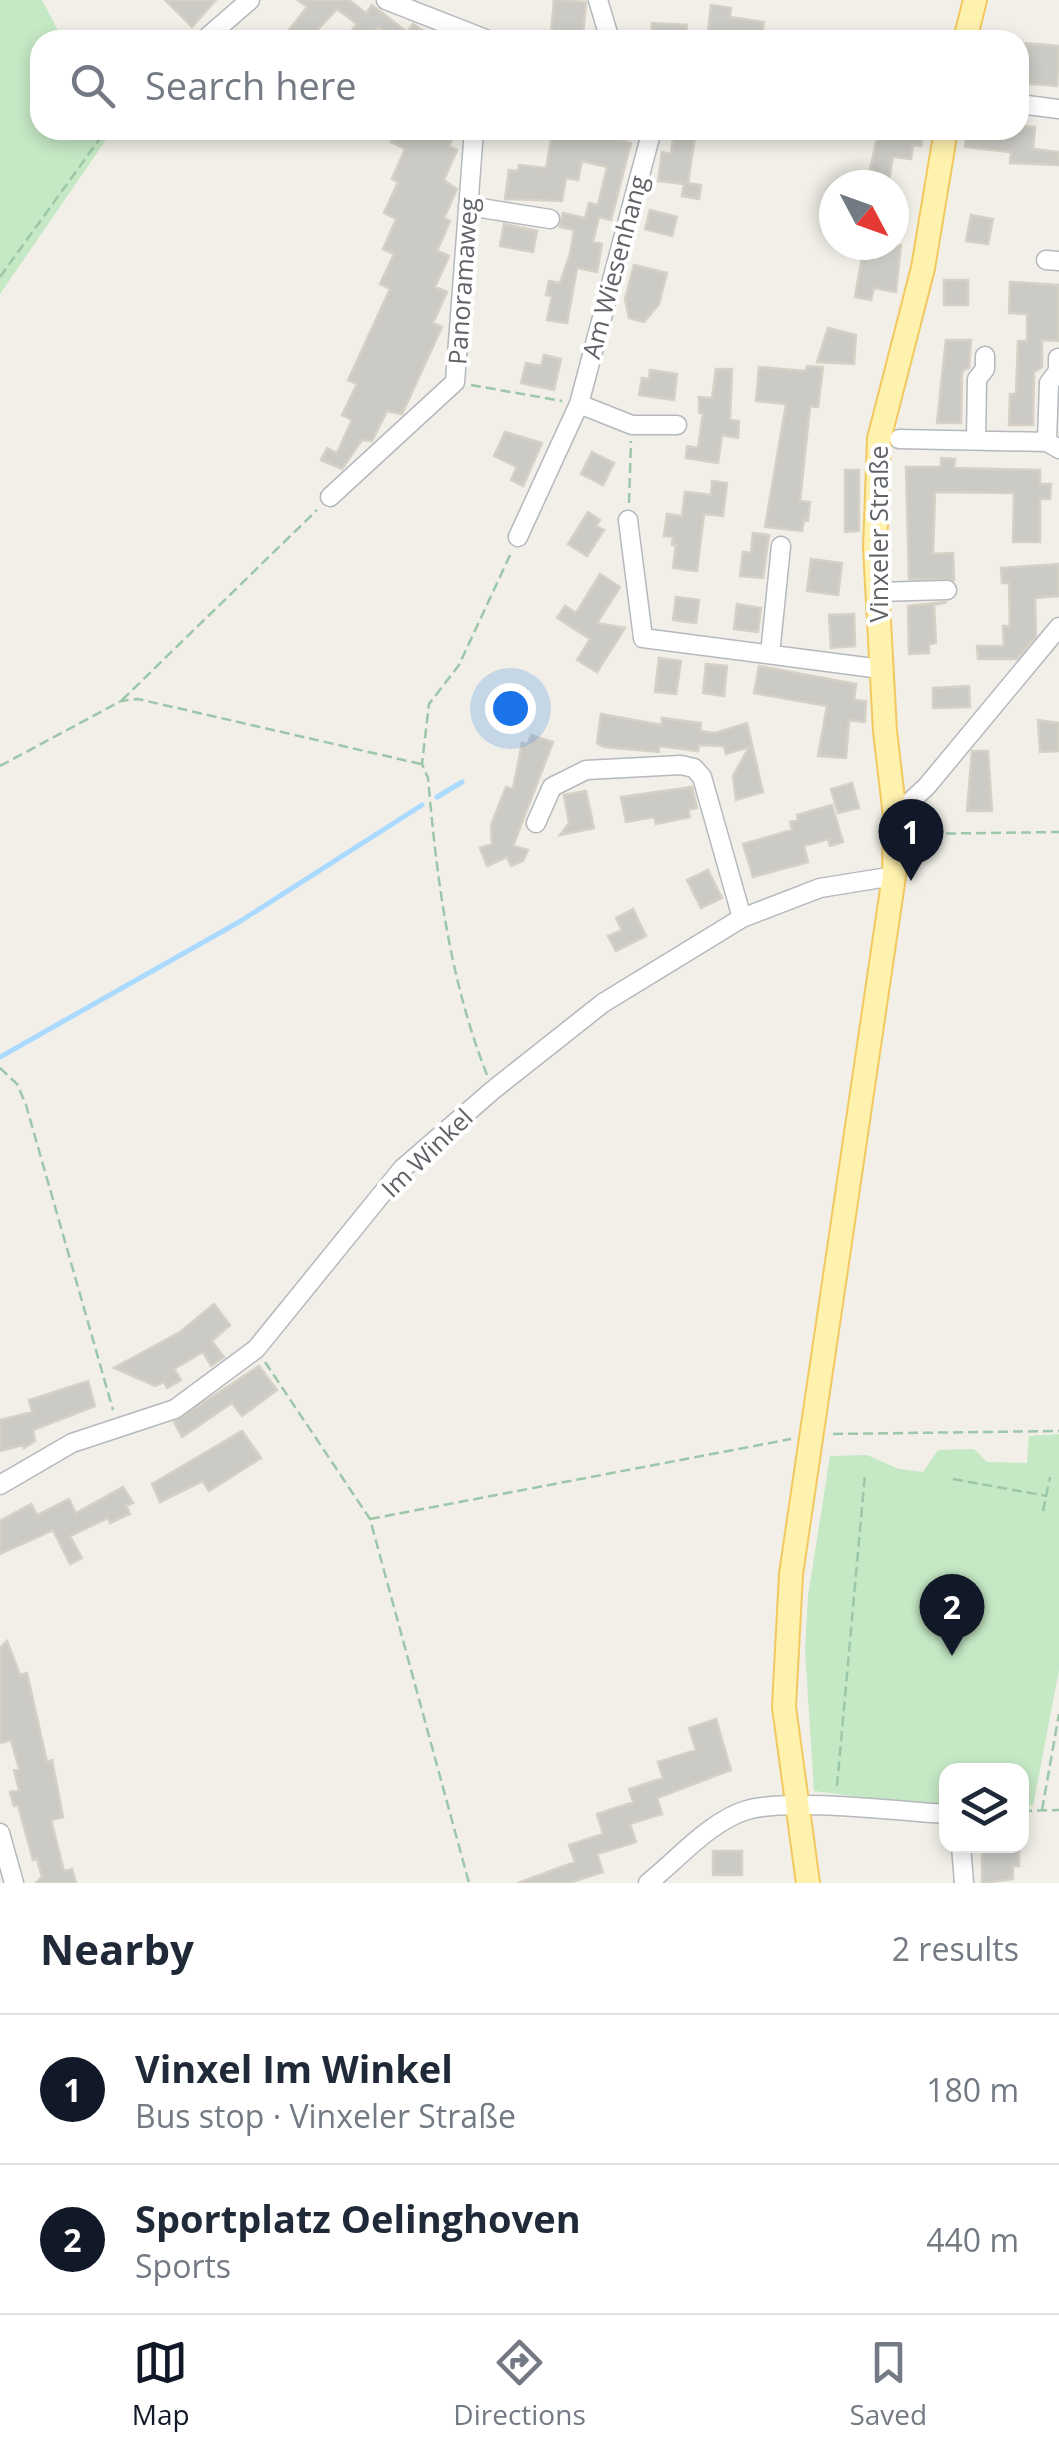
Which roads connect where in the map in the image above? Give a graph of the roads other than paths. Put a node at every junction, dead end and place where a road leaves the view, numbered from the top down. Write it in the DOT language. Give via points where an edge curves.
graph roads {
  1 [pos="250,0"];
  2 [pos="386,0"];
  3 [pos="598,0"];
  4 [pos="975,0"];
  5 [pos="216,30"];
  6 [pos="460,30"];
  7 [pos="607,30"];
  8 [pos="968,30"];
  9 [pos="1029,105"];
  10 [pos="1059,109"];
  11 [pos="473,140"];
  12 [pos="649,140"];
  13 [pos="944,140"];
  14 [pos="468,206"];
  15 [pos="550,219"];
  16 [pos="985,356"];
  17 [pos="1058,358"];
  18 [pos="579,404"];
  19 [pos="676,425"];
  20 [pos="899,439"];
  21 [pos="976,440"];
  22 [pos="1053,445"];
  23 [pos="330,497"];
  24 [pos="628,520"];
  25 [pos="518,536"];
  26 [pos="781,546"];
  27 [pos="947,590"];
  28 [pos="877,592"];
  29 [pos="1059,627"];
  30 [pos="770,654"];
  31 [pos="881,669"];
  32 [pos="895,816"];
  33 [pos="536,823"];
  34 [pos="894,876"];
  35 [pos="742,918"];
  36 [pos="0,1485"];
  37 [pos="794,1808"];
  38 [pos="939,1814"];
  39 [pos="0,1834"];
  40 [pos="962,1853"];
  41 [pos="14,1883"];
  42 [pos="648,1883"];
  43 [pos="808,1883"];
  44 [pos="964,1883"];
  1 -- 5 [label="street"];
  2 -- 6 [label="street"];
  3 -- 7 [label="street"];
  4 -- 8 [label="main road"];
  9 -- 10 [label="street"];
  11 -- 14 [label="street, Panoramaweg"];
  12 -- 18 [label="street, Am Wiesenhang"];
  13 -- 28 [label="main road, Vinxeler Straße" via="923,268 878,439"];
  14 -- 15 [label="street"];
  14 -- 23 [label="street, Panoramaweg" via="455,382"];
  16 -- 21 [label="street"];
  17 -- 22 [label="street" via="1049,383"];
  18 -- 19 [label="street" via="632,424"];
  18 -- 25 [label="street, Am Wiesenhang"];
  20 -- 21 [label="street"];
  21 -- 22 [label="street"];
  24 -- 30 [label="street" via="643,638"];
  26 -- 30 [label="street"];
  27 -- 28 [label="street"];
  28 -- 31 [label="main road, Vinxeler Straße"];
  29 -- 32 [label="street"];
  30 -- 31 [label="street"];
  31 -- 32 [label="main road, Vinxeler Straße"];
  32 -- 34 [label="main road, Vinxeler Straße"];
  33 -- 35 [label="street" via="552,787 586,770 694,768"];
  34 -- 35 [label="street, Im Winkel" via="820,888"];
  34 -- 37 [label="main road, Vinxeler Straße" via="791,1574 784,1707"];
  35 -- 36 [label="street, Im Winkel" via="604,1003 492,1090 402,1170 256,1349 176,1409 72,1442"];
  37 -- 38 [label="street"];
  37 -- 42 [label="street" via="746,1810 725,1820"];
  37 -- 43 [label="main road, Vinxeler Straße"];
  39 -- 41 [label="street"];
  40 -- 44 [label="street"];
}
